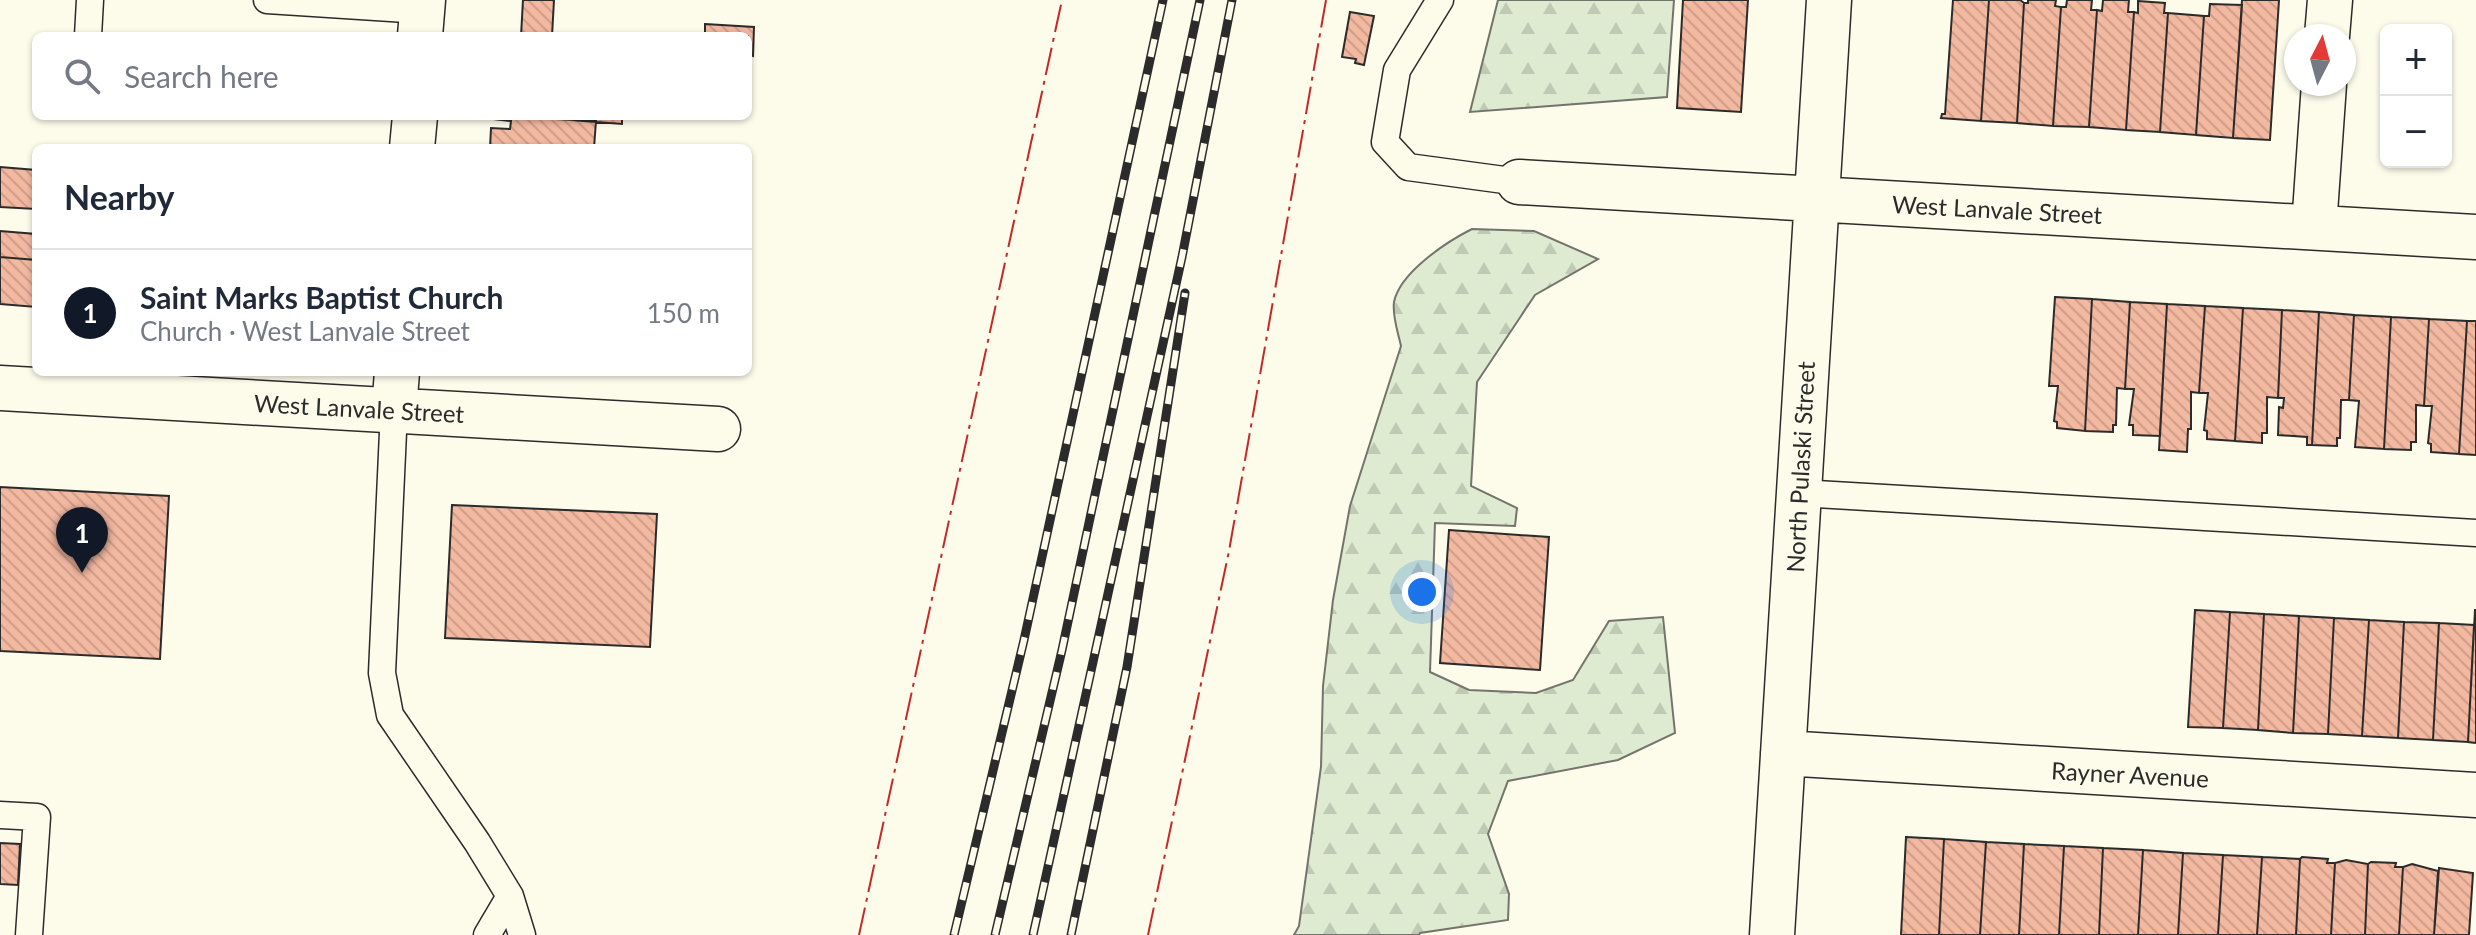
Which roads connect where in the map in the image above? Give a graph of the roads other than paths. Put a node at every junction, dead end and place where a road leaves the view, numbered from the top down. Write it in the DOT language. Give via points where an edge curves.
graph roads {
  1 [pos="90,0"];
  2 [pos="267,0"];
  3 [pos="1440,0"];
  4 [pos="1829,0"];
  5 [pos="2330,0"];
  6 [pos="422,15"];
  7 [pos="2328,24"];
  8 [pos="88,32"];
  9 [pos="2323,96"];
  10 [pos="415,120"];
  11 [pos="412,144"];
  12 [pos="1519,182"];
  13 [pos="1817,198"];
  14 [pos="2314,227"];
  15 [pos="2476,237"];
  16 [pos="0,388"];
  17 [pos="396,391"];
  18 [pos="718,429"];
  19 [pos="1799,493"];
  20 [pos="2476,533"];
  21 [pos="1783,753"];
  22 [pos="2476,795"];
  23 [pos="0,815"];
  24 [pos="510,896"];
  25 [pos="29,935"];
  26 [pos="487,935"];
  27 [pos="522,935"];
  28 [pos="1772,935"];
  1 -- 8 [label="lane"];
  2 -- 6 [label="lane"];
  3 -- 12 [label="lane" via="1397,70 1385,142 1408,167"];
  4 -- 13 [label="street, North Pulaski Street"];
  5 -- 7 [label="street"];
  9 -- 14 [label="street"];
  10 -- 11 [label="street"];
  12 -- 13 [label="street, West Lanvale Street"];
  13 -- 14 [label="street, West Lanvale Street"];
  13 -- 19 [label="street, North Pulaski Street"];
  14 -- 15 [label="street, West Lanvale Street"];
  16 -- 17 [label="street, West Lanvale Street"];
  17 -- 18 [label="street, West Lanvale Street"];
  17 -- 24 [label="lane" via="382,673 390,715"];
  19 -- 20 [label="lane"];
  19 -- 21 [label="street, North Pulaski Street"];
  21 -- 22 [label="street, Rayner Avenue"];
  21 -- 28 [label="street, North Pulaski Street"];
  23 -- 25 [label="lane" via="37,817"];
  24 -- 26 [label="lane"];
  24 -- 27 [label="lane"];
}
